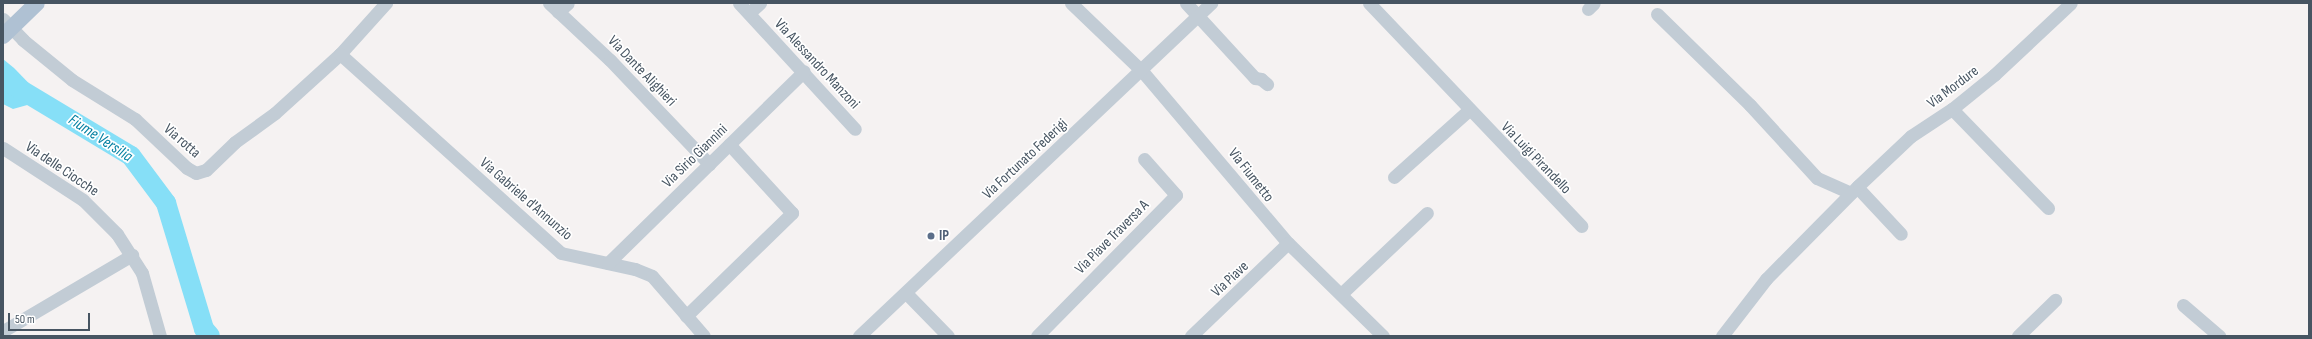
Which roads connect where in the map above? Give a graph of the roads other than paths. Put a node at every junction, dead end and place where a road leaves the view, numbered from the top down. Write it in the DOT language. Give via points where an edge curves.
graph roads {
  1 [pos="37,3"];
  2 [pos="386,3"];
  3 [pos="739,3"];
  4 [pos="760,3"];
  5 [pos="1071,3"];
  6 [pos="1186,3"];
  7 [pos="1211,3"];
  8 [pos="1369,3"];
  9 [pos="2071,3"];
  10 [pos="558,6"];
  11 [pos="749,13"];
  12 [pos="1657,14"];
  13 [pos="1198,16"];
  14 [pos="3,19"];
  15 [pos="3,36"];
  16 [pos="340,54"];
  17 [pos="804,71"];
  18 [pos="1142,71"];
  19 [pos="1266,84"];
  20 [pos="1952,109"];
  21 [pos="1468,110"];
  22 [pos="855,129"];
  23 [pos="729,144"];
  24 [pos="3,148"];
  25 [pos="1144,159"];
  26 [pos="709,164"];
  27 [pos="1394,177"];
  28 [pos="1854,190"];
  29 [pos="2048,208"];
  30 [pos="1427,213"];
  31 [pos="1581,226"];
  32 [pos="1901,234"];
  33 [pos="1288,243"];
  34 [pos="132,255"];
  35 [pos="608,263"];
  36 [pos="906,293"];
  37 [pos="1341,294"];
  38 [pos="2055,300"];
  39 [pos="2183,305"];
  40 [pos="686,316"];
  41 [pos="3,331"];
  42 [pos="160,336"];
  43 [pos="704,336"];
  44 [pos="859,336"];
  45 [pos="948,336"];
  46 [pos="1037,336"];
  47 [pos="1191,336"];
  48 [pos="1382,336"];
  49 [pos="1722,336"];
  50 [pos="2018,336"];
  51 [pos="2218,336"];
  1 -- 15 [label="main road, bridge"];
  2 -- 16 [label="street, Via rotta"];
  3 -- 11 [label="street, Via Alessandro Manzoni"];
  4 -- 11 [label="street"];
  5 -- 18 [label="street, Via Fiumetto"];
  6 -- 13 [label="street"];
  7 -- 13 [label="street, Via Fortunato Federigi"];
  8 -- 21 [label="street, Via Luigi Pirandello"];
  9 -- 20 [label="street, Via Mordure" via="2011,61"];
  10 -- 26 [label="street, Via Dante Alighieri"];
  11 -- 17 [label="street, Via Alessandro Manzoni"];
  12 -- 28 [label="street" via="1750,105 1817,178"];
  13 -- 18 [label="street, Via Fortunato Federigi"];
  13 -- 19 [label="street" via="1255,78"];
  14 -- 16 [label="street, Via rotta" via="22,40 72,80 134,119 187,168 196,173 206,170 235,142 275,113"];
  16 -- 35 [label="street, Via Gabriele d'Annunzio" via="561,253"];
  17 -- 22 [label="street, Via Alessandro Manzoni"];
  17 -- 23 [label="street, Via Sirio Giannini"];
  18 -- 33 [label="street, Via Fiumetto"];
  18 -- 36 [label="street, Via Fortunato Federigi"];
  20 -- 28 [label="street, Via Mordure" via="1911,136"];
  20 -- 29 [label="street"];
  21 -- 27 [label="street"];
  21 -- 31 [label="street, Via Luigi Pirandello"];
  23 -- 26 [label="street, Via Sirio Giannini"];
  23 -- 40 [label="street" via="792,213"];
  24 -- 34 [label="street, Via delle Ciocche" via="83,200 117,234"];
  25 -- 46 [label="street, Via Piave Traversa A" via="1176,194"];
  26 -- 35 [label="street, Via Sirio Giannini"];
  28 -- 32 [label="street"];
  28 -- 49 [label="street, Via Mordure" via="1766,279"];
  30 -- 37 [label="street"];
  33 -- 37 [label="street, Via Fiumetto"];
  33 -- 47 [label="street, Via Piave"];
  34 -- 41 [label="street"];
  34 -- 42 [label="street, Via delle Ciocche" via="149,293"];
  35 -- 40 [label="street, Via Gabriele d'Annunzio" via="652,276"];
  36 -- 44 [label="street, Via Fortunato Federigi"];
  36 -- 45 [label="street"];
  37 -- 48 [label="street, Via Fiumetto"];
  38 -- 50 [label="street"];
  39 -- 51 [label="street"];
  40 -- 43 [label="street, Via Gabriele d'Annunzio"];
}
